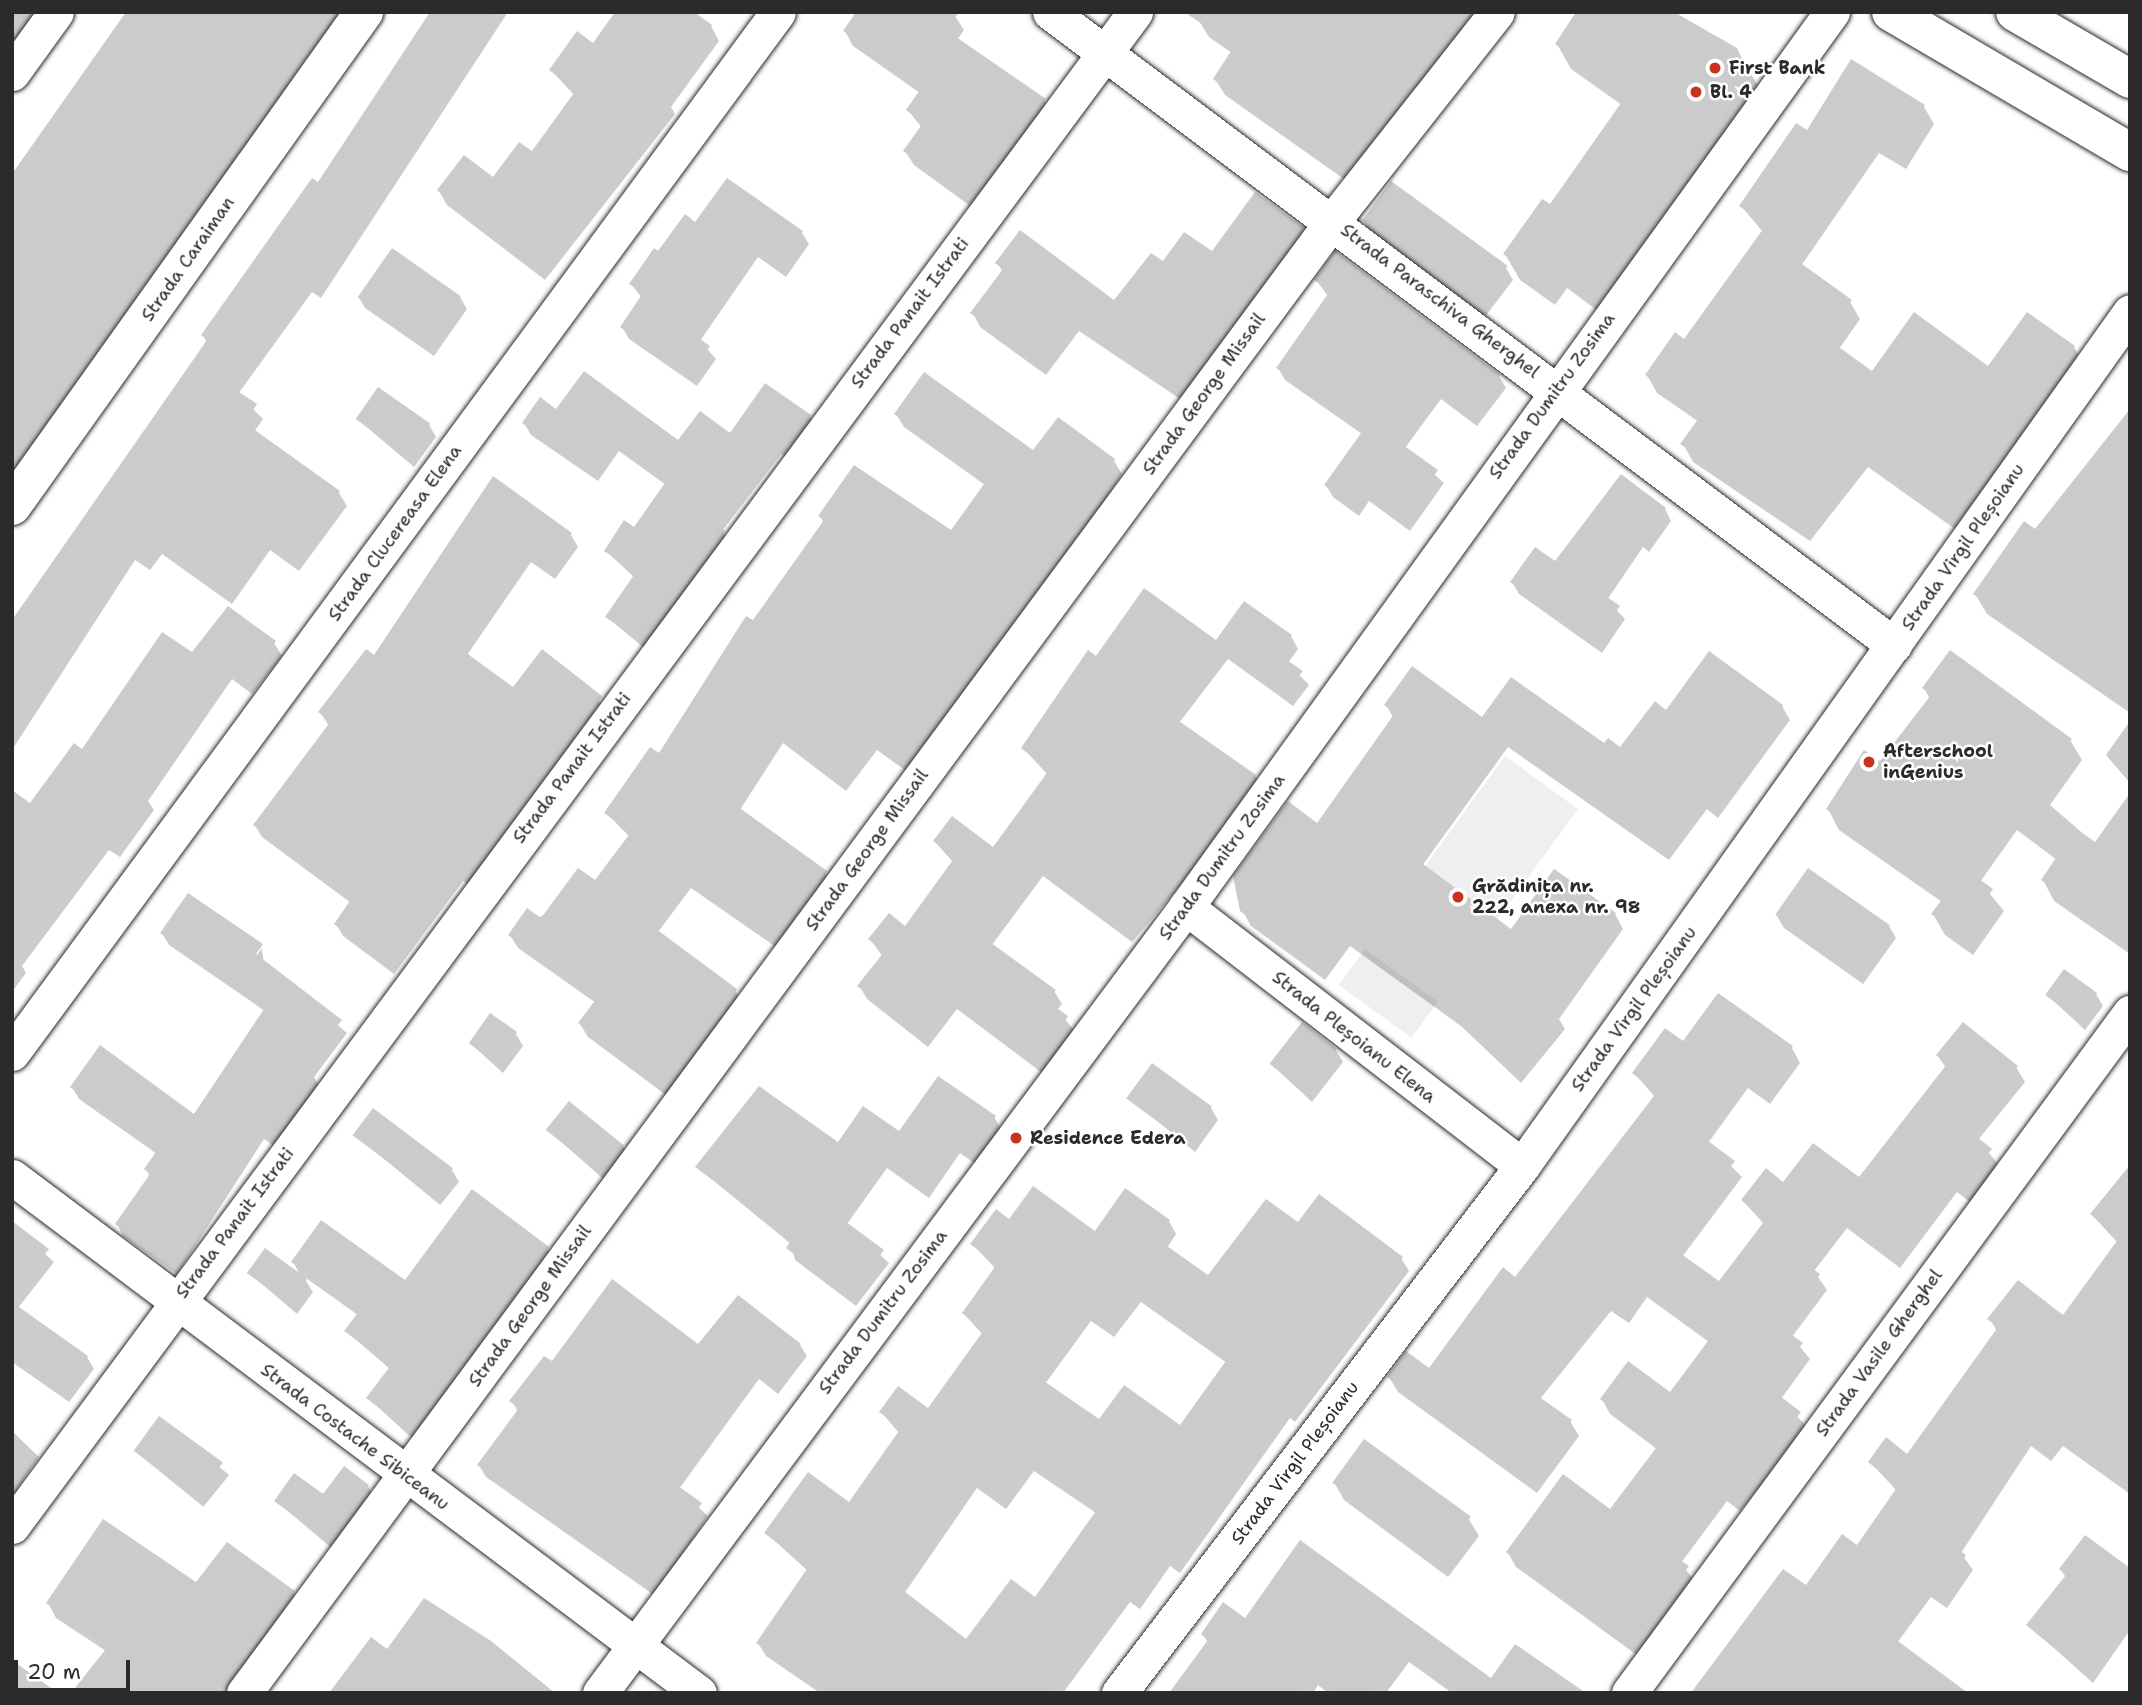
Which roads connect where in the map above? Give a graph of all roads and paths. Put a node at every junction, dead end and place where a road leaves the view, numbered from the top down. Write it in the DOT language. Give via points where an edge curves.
graph roads {
  1 [pos="56,12"];
  2 [pos="364,12"];
  3 [pos="778,12"];
  4 [pos="1050,12"];
  5 [pos="1135,12"];
  6 [pos="1497,12"];
  7 [pos="1832,12"];
  8 [pos="1891,12"];
  9 [pos="2015,12"];
  10 [pos="1104,52"];
  11 [pos="12,73"];
  12 [pos="2130,79"];
  13 [pos="2130,152"];
  14 [pos="1334,219"];
  15 [pos="2130,312"];
  16 [pos="1556,390"];
  17 [pos="12,506"];
  18 [pos="1894,645"];
  19 [pos="1186,907"];
  20 [pos="2130,1013"];
  21 [pos="12,1053"];
  22 [pos="1522,1166"];
  23 [pos="12,1177"];
  24 [pos="176,1303"];
  25 [pos="405,1475"];
  26 [pos="12,1526"];
  27 [pos="633,1646"];
  28 [pos="244,1693"];
  29 [pos="600,1693"];
  30 [pos="699,1693"];
  31 [pos="1119,1693"];
  32 [pos="1629,1693"];
  1 -- 11 [label="street"];
  2 -- 17 [label="street, Strada Caraiman"];
  3 -- 21 [label="street, Strada Clucereasa Elena"];
  4 -- 10 [label="street, Strada Paraschiva Gherghel"];
  5 -- 10 [label="street, Strada Panait Istrati"];
  6 -- 14 [label="street, Strada George Missail"];
  7 -- 16 [label="street, Strada Dumitru Zosima"];
  8 -- 13 [label="street"];
  9 -- 12 [label="street"];
  10 -- 14 [label="street, Strada Paraschiva Gherghel"];
  10 -- 24 [label="street, Strada Panait Istrati"];
  14 -- 16 [label="street, Strada Paraschiva Gherghel"];
  14 -- 25 [label="street, Strada George Missail"];
  15 -- 18 [label="street, Strada Virgil Pleșoianu"];
  16 -- 18 [label="street, Strada Paraschiva Gherghel"];
  16 -- 19 [label="street, Strada Dumitru Zosima"];
  18 -- 22 [label="street, Strada Virgil Pleșoianu"];
  19 -- 22 [label="street, Strada Pleșoianu Elena"];
  19 -- 27 [label="street, Strada Dumitru Zosima"];
  20 -- 32 [label="street, Strada Vasile Gherghel"];
  22 -- 31 [label="street, Strada Virgil Pleșoianu"];
  23 -- 24 [label="street, Strada Costache Sibiceanu"];
  24 -- 25 [label="street, Strada Costache Sibiceanu"];
  24 -- 26 [label="street, Strada Panait Istrati"];
  25 -- 27 [label="street, Strada Costache Sibiceanu"];
  25 -- 28 [label="street, Strada George Missail"];
  27 -- 29 [label="street, Strada Dumitru Zosima"];
  27 -- 30 [label="street, Strada Costache Sibiceanu"];
}
